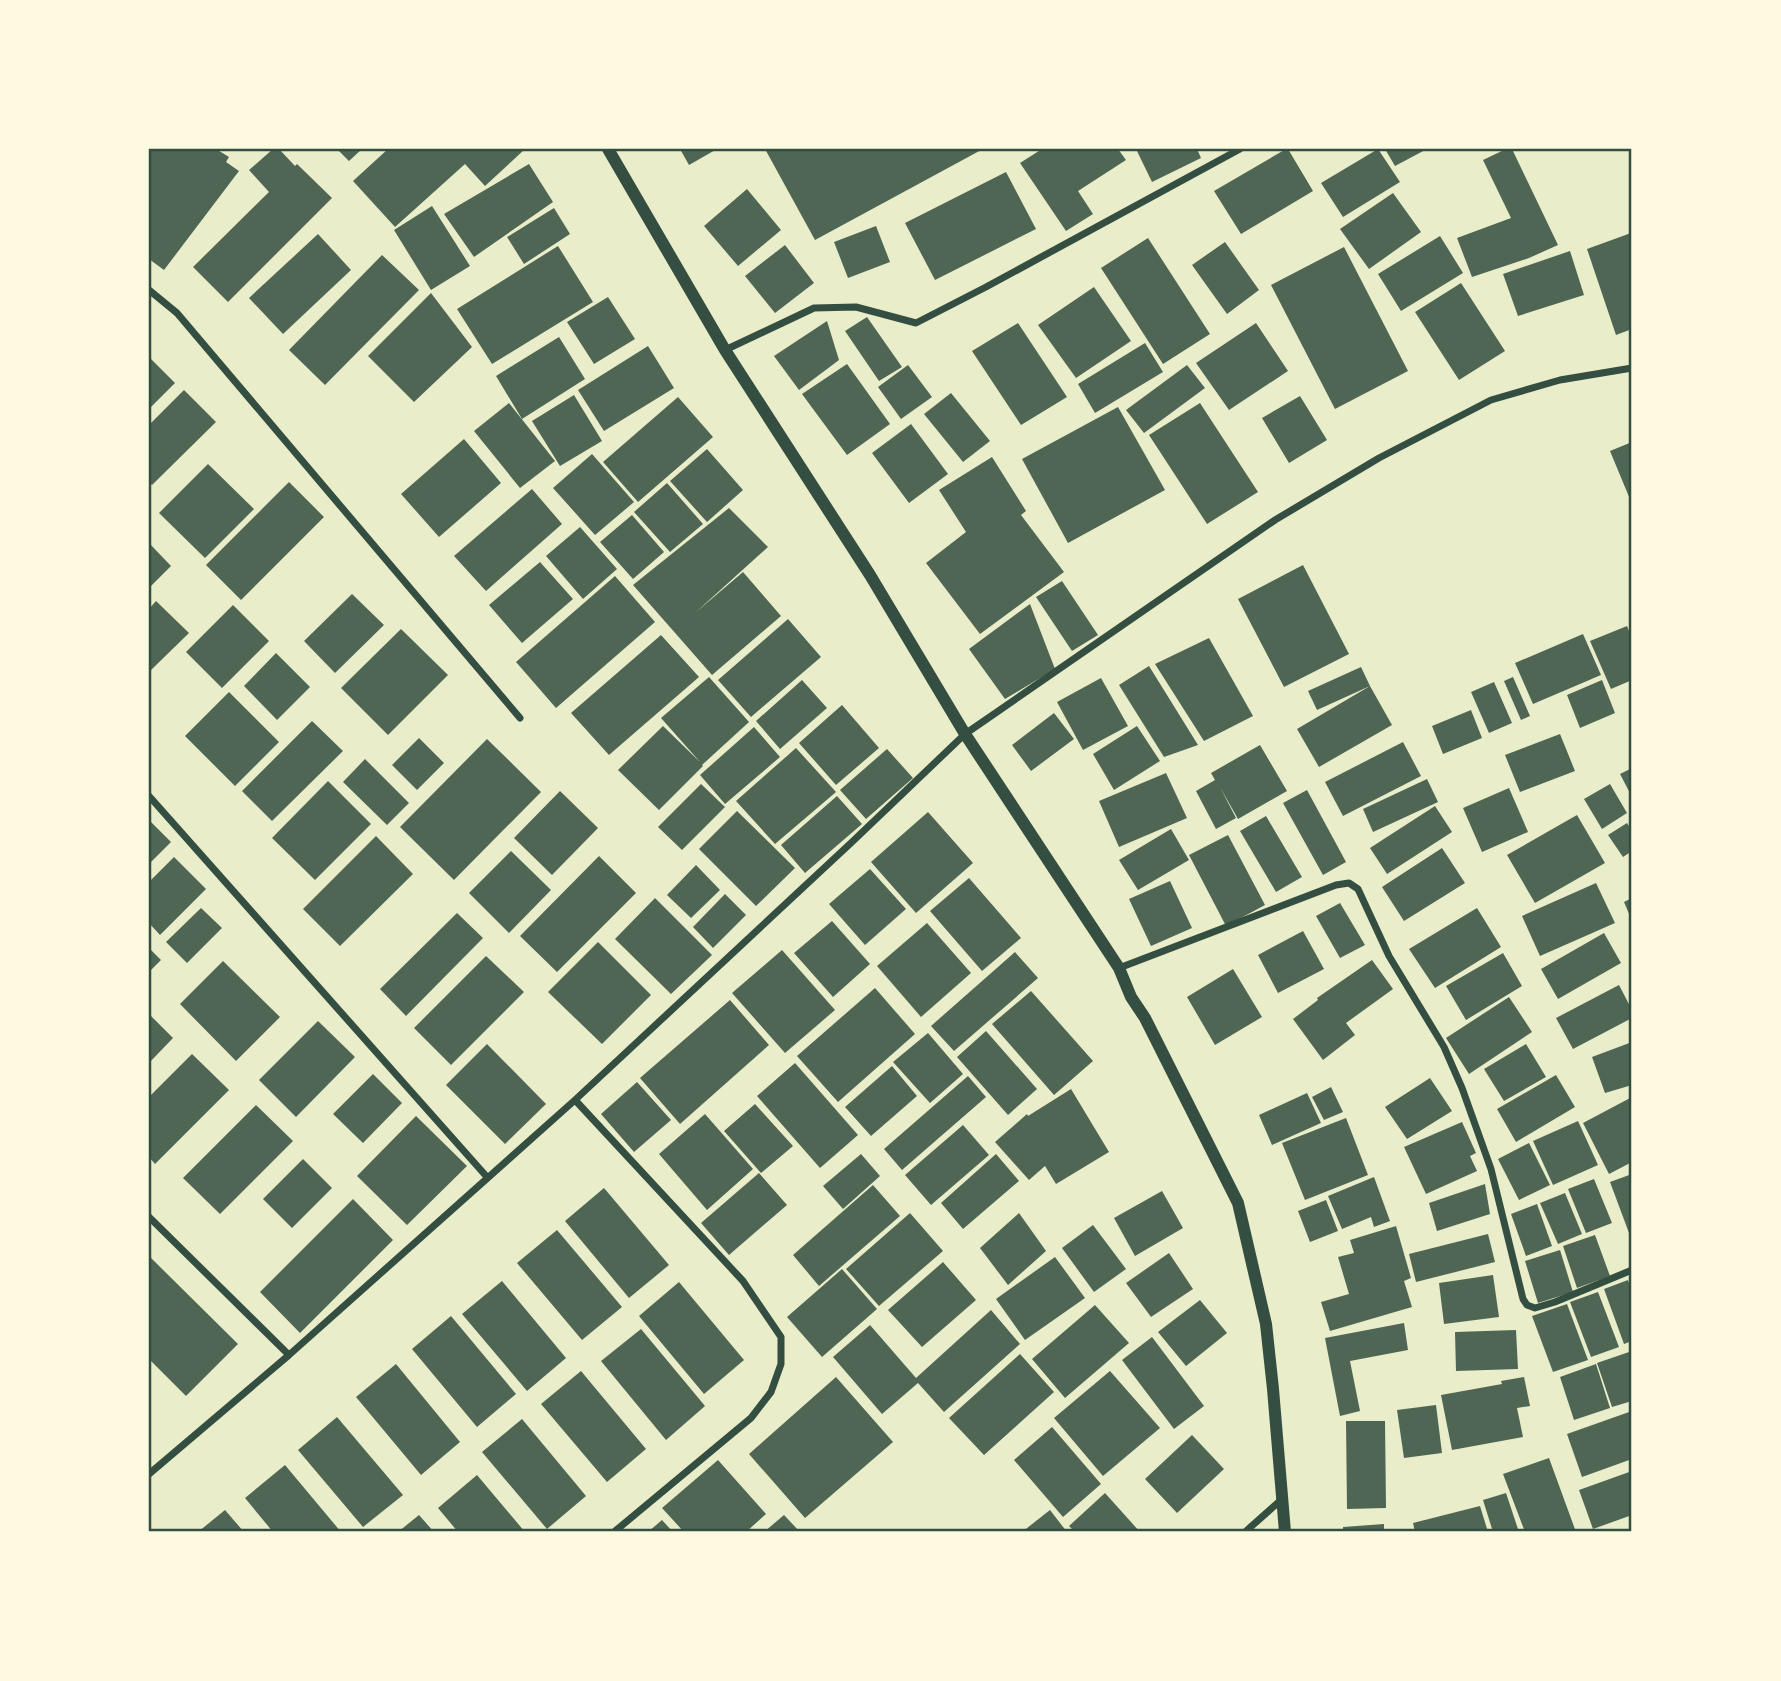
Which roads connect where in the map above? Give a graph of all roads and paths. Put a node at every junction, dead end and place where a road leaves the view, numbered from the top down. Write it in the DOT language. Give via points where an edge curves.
graph roads {
  1 [pos="608,149"];
  2 [pos="1240,149"];
  3 [pos="149,290"];
  4 [pos="725,350"];
  5 [pos="1632,368"];
  6 [pos="520,718"];
  7 [pos="965,734"];
  8 [pos="149,796"];
  9 [pos="1119,968"];
  10 [pos="575,1100"];
  11 [pos="487,1177"];
  12 [pos="149,1217"];
  13 [pos="1632,1270"];
  14 [pos="289,1355"];
  15 [pos="149,1474"];
  16 [pos="1281,1500"];
  17 [pos="614,1532"];
  18 [pos="1245,1532"];
  19 [pos="1285,1532"];
  1 -- 4 [label="street"];
  2 -- 4 [label="street" via="916,323 856,307 814,308"];
  3 -- 6 [label="street" via="177,313"];
  4 -- 7 [label="street" via="870,575"];
  5 -- 7 [label="street" via="1560,380 1491,400 1379,457 1275,520"];
  7 -- 9 [label="street"];
  7 -- 10 [label="street"];
  8 -- 11 [label="street"];
  9 -- 13 [label="street" via="1349,883 1358,889 1389,956 1444,1047 1462,1088 1491,1169 1522,1299 1535,1308"];
  9 -- 16 [label="street" via="1238,1203 1266,1324"];
  10 -- 11 [label="street"];
  10 -- 17 [label="street" via="743,1281 781,1337 778,1374 751,1418"];
  11 -- 14 [label="street"];
  12 -- 14 [label="street"];
  14 -- 15 [label="street"];
  16 -- 18 [label="street"];
  16 -- 19 [label="street"];
}
